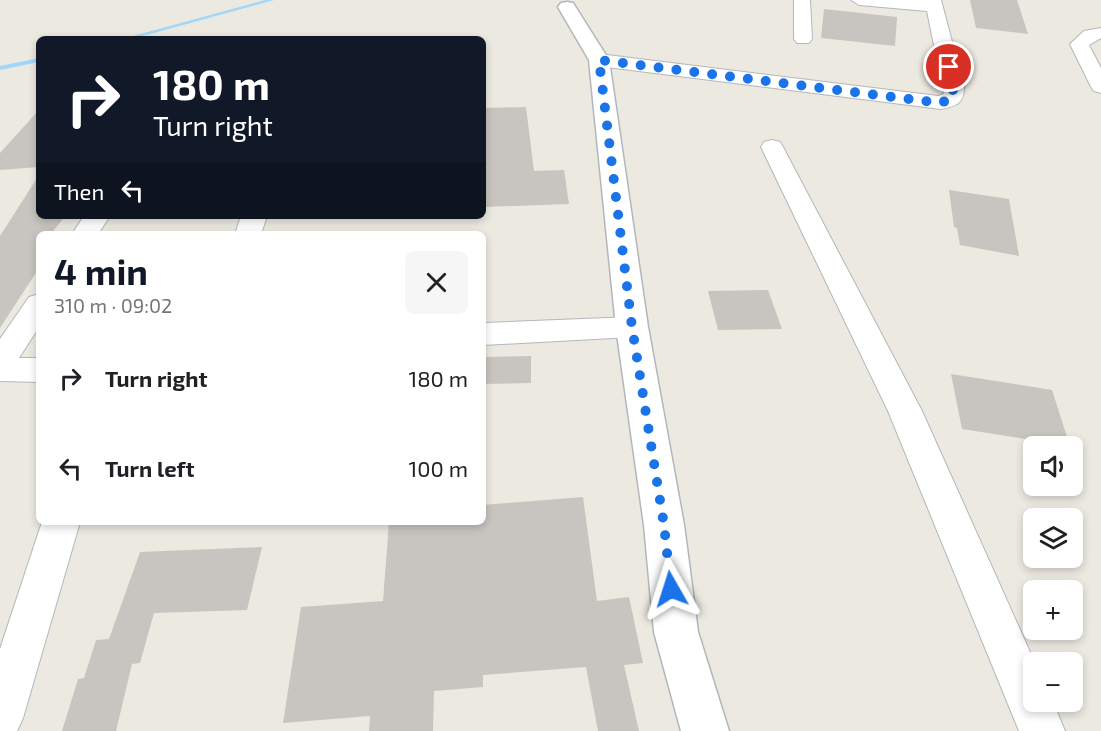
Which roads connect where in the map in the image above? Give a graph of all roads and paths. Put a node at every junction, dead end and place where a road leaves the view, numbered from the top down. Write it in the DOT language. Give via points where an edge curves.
graph roads {
  1 [pos="802,0"];
  2 [pos="859,0"];
  3 [pos="566,3"];
  4 [pos="934,3"];
  5 [pos="1101,33"];
  6 [pos="803,39"];
  7 [pos="599,60"];
  8 [pos="1101,86"];
  9 [pos="772,147"];
  10 [pos="36,309"];
  11 [pos="632,327"];
  12 [pos="486,334"];
  13 [pos="0,363"];
  14 [pos="0,369"];
  15 [pos="36,370"];
  16 [pos="60,525"];
  17 [pos="0,718"];
  18 [pos="705,731"];
  19 [pos="1042,731"];
  1 -- 6 [label="street"];
  2 -- 4 [label="street"];
  3 -- 7 [label="street"];
  4 -- 7 [label="street" via="954,87 954,97 941,103"];
  5 -- 8 [label="street" via="1090,35 1079,44"];
  7 -- 11 [label="street"];
  9 -- 19 [label="street" via="905,411"];
  10 -- 13 [label="street"];
  11 -- 12 [label="street"];
  11 -- 18 [label="street" via="664,525 676,632"];
  14 -- 15 [label="street"];
  16 -- 17 [label="street"];
}
